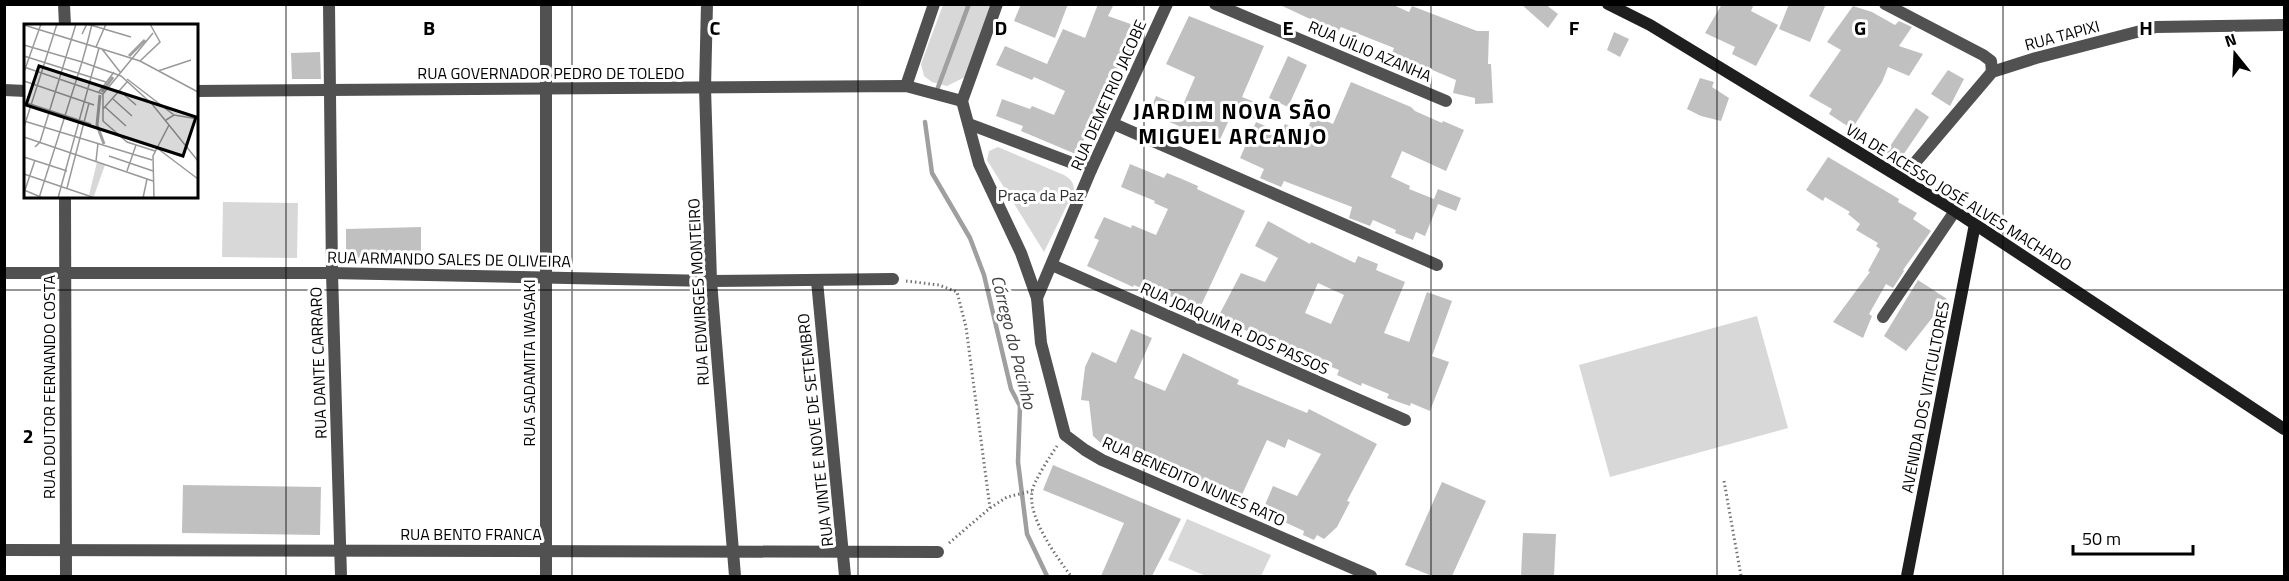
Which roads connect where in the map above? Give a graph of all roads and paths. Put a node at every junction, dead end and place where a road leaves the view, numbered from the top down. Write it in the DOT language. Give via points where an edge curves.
graph roads {
  1 [pos="64,4"];
  2 [pos="329,4"];
  3 [pos="546,4"];
  4 [pos="707,4"];
  5 [pos="934,4"];
  6 [pos="997,4"];
  7 [pos="1167,4"];
  8 [pos="1215,4"];
  9 [pos="1608,4"];
  10 [pos="1885,4"];
  11 [pos="64,24"];
  12 [pos="2284,25"];
  13 [pos="1992,72"];
  14 [pos="906,86"];
  15 [pos="705,88"];
  16 [pos="4,90"];
  17 [pos="331,90"];
  18 [pos="546,90"];
  19 [pos="24,91"];
  20 [pos="198,91"];
  21 [pos="962,101"];
  22 [pos="1446,101"];
  23 [pos="969,124"];
  24 [pos="1114,124"];
  25 [pos="1091,170"];
  26 [pos="1902,178"];
  27 [pos="65,198"];
  28 [pos="1955,211"];
  29 [pos="1975,224"];
  30 [pos="1052,265"];
  31 [pos="1437,265"];
  32 [pos="4,273"];
  33 [pos="332,273"];
  34 [pos="65,274"];
  35 [pos="545,276"];
  36 [pos="893,279"];
  37 [pos="711,281"];
  38 [pos="817,281"];
  39 [pos="1037,298"];
  40 [pos="1883,317"];
  41 [pos="1405,420"];
  42 [pos="2284,429"];
  43 [pos="1065,435"];
  44 [pos="1724,481"];
  45 [pos="1032,491"];
  46 [pos="990,508"];
  47 [pos="4,550"];
  48 [pos="546,550"];
  49 [pos="66,551"];
  50 [pos="341,551"];
  51 [pos="733,551"];
  52 [pos="843,552"];
  53 [pos="938,552"];
  54 [pos="66,576"];
  55 [pos="341,576"];
  56 [pos="546,576"];
  57 [pos="735,576"];
  58 [pos="845,576"];
  59 [pos="1071,576"];
  60 [pos="1371,576"];
  61 [pos="1741,576"];
  62 [pos="1907,576"];
  1 -- 11 [label="street"];
  2 -- 17 [label="street, RUA DANTE CARRARO"];
  3 -- 18 [label="street, RUA SADAMITA IWASAKI"];
  4 -- 15 [label="street, RUA EDWIRGES MONTEIRO"];
  5 -- 14 [label="street"];
  6 -- 21 [label="street"];
  7 -- 24 [label="street, RUA DEMETRIO JACOBE"];
  8 -- 22 [label="street, RUA UÍLIO AZANHA"];
  9 -- 26 [label="main road, VIA DE ACESSO JOSÉ ALVES MACHADO" via="1650,25"];
  10 -- 13 [label="street" via="1983,54 1991,61"];
  12 -- 13 [label="street, RUA TAPIXI" via="2156,27"];
  13 -- 26 [label="street"];
  14 -- 15 [label="street, RUA GOVERNADOR PEDRO DE TOLEDO"];
  14 -- 21 [label="street, RUA GOVERNADOR PEDRO DE TOLEDO"];
  15 -- 18 [label="street, RUA GOVERNADOR PEDRO DE TOLEDO"];
  15 -- 37 [label="street, RUA EDWIRGES MONTEIRO"];
  16 -- 19 [label="street"];
  17 -- 18 [label="street, RUA GOVERNADOR PEDRO DE TOLEDO"];
  17 -- 20 [label="street, RUA GOVERNADOR PEDRO DE TOLEDO"];
  17 -- 33 [label="street, RUA DANTE CARRARO"];
  18 -- 35 [label="street, RUA SADAMITA IWASAKI"];
  21 -- 23 [label="street"];
  23 -- 25 [label="street"];
  23 -- 39 [label="street" via="979,164 1022,253"];
  24 -- 25 [label="street, RUA DEMETRIO JACOBE"];
  24 -- 31 [label="street"];
  25 -- 30 [label="street, RUA DEMETRIO JACOBE"];
  26 -- 28 [label="main road, VIA DE ACESSO JOSÉ ALVES MACHADO"];
  27 -- 34 [label="street, RUA DOUTOR FERNANDO COSTA"];
  28 -- 29 [label="main road, VIA DE ACESSO JOSÉ ALVES MACHADO"];
  28 -- 40 [label="street"];
  29 -- 42 [label="main road, VIA DE ACESSO JOSÉ ALVES MACHADO"];
  29 -- 62 [label="main road, AVENIDA DOS VITICULTORES"];
  30 -- 39 [label="street, RUA DEMETRIO JACOBE"];
  30 -- 41 [label="street, RUA JOAQUIM R. DOS PASSOS"];
  32 -- 34 [label="street, RUA ARMANDO SALES DE OLIVEIRA"];
  33 -- 34 [label="street, RUA ARMANDO SALES DE OLIVEIRA"];
  33 -- 35 [label="street, RUA ARMANDO SALES DE OLIVEIRA"];
  33 -- 50 [label="street, RUA DANTE CARRARO"];
  34 -- 49 [label="street, RUA DOUTOR FERNANDO COSTA"];
  35 -- 37 [label="street, RUA ARMANDO SALES DE OLIVEIRA"];
  35 -- 48 [label="street, RUA SADAMITA IWASAKI"];
  36 -- 38 [label="street, RUA ARMANDO SALES DE OLIVEIRA"];
  36 -- 46 [label="path" via="939,285 957,292 966,327"];
  37 -- 38 [label="street, RUA ARMANDO SALES DE OLIVEIRA"];
  37 -- 51 [label="street, RUA EDWIRGES MONTEIRO"];
  38 -- 52 [label="street, RUA VINTE E NOVE DE SETEMBRO"];
  39 -- 43 [label="street" via="1041,343"];
  43 -- 45 [label="path"];
  43 -- 60 [label="street, RUA BENEDITO NUNES RATO" via="1102,460"];
  44 -- 61 [label="path"];
  45 -- 46 [label="path" via="1007,497"];
  45 -- 59 [label="path" via="1036,520"];
  46 -- 53 [label="path"];
  47 -- 49 [label="street, RUA BENTO FRANCA"];
  48 -- 50 [label="street, RUA BENTO FRANCA"];
  48 -- 51 [label="street, RUA BENTO FRANCA"];
  48 -- 56 [label="street, RUA SADAMITA IWASAKI"];
  49 -- 50 [label="street, RUA BENTO FRANCA"];
  49 -- 54 [label="street, RUA DOUTOR FERNANDO COSTA"];
  50 -- 55 [label="street, RUA DANTE CARRARO"];
  51 -- 52 [label="street, RUA BENTO FRANCA"];
  51 -- 57 [label="street, RUA EDWIRGES MONTEIRO"];
  52 -- 53 [label="street, RUA BENTO FRANCA"];
  52 -- 58 [label="street, RUA VINTE E NOVE DE SETEMBRO"];
}
